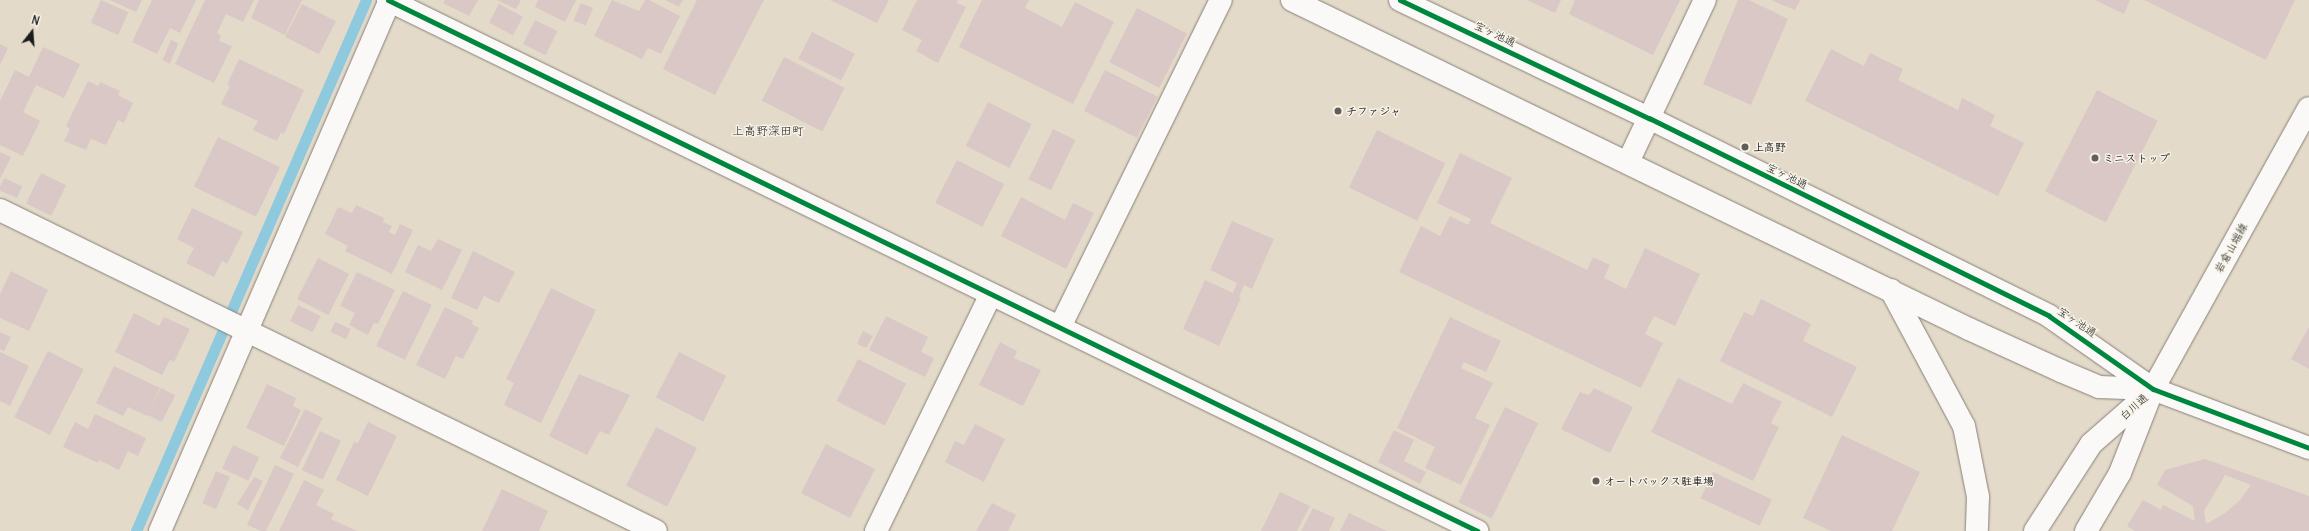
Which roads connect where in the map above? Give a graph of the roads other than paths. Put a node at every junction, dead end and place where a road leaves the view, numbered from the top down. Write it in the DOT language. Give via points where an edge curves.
graph roads {
  1 [pos="389,0"];
  2 [pos="1221,0"];
  3 [pos="1292,0"];
  4 [pos="1400,0"];
  5 [pos="1705,0"];
  6 [pos="2309,108"];
  7 [pos="1649,118"];
  8 [pos="1628,162"];
  9 [pos="0,210"];
  10 [pos="1891,290"];
  11 [pos="991,294"];
  12 [pos="1060,327"];
  13 [pos="247,330"];
  14 [pos="2153,389"];
  15 [pos="2309,448"];
  16 [pos="160,531"];
  17 [pos="656,531"];
  18 [pos="876,531"];
  19 [pos="1477,531"];
  20 [pos="1977,531"];
  21 [pos="2035,531"];
  22 [pos="2086,531"];
  1 -- 11 [label="street"];
  1 -- 13 [label="street"];
  2 -- 12 [label="street"];
  3 -- 8 [label="street"];
  4 -- 7 [label="street, 宝ヶ池通"];
  5 -- 7 [label="street"];
  6 -- 14 [label="street, 岩倉山端線"];
  7 -- 8 [label="street"];
  7 -- 14 [label="street, 宝ヶ池通" via="2049,316"];
  8 -- 10 [label="street"];
  9 -- 13 [label="street"];
  10 -- 14 [label="street" via="1969,329 2099,387"];
  10 -- 20 [label="street" via="1964,426 1978,497"];
  11 -- 12 [label="street"];
  11 -- 18 [label="street"];
  12 -- 19 [label="street"];
  13 -- 16 [label="street"];
  13 -- 17 [label="street"];
  14 -- 15 [label="street"];
  14 -- 21 [label="street, 白川通" via="2092,444"];
  14 -- 22 [label="street, 白川通" via="2120,473"];
}
